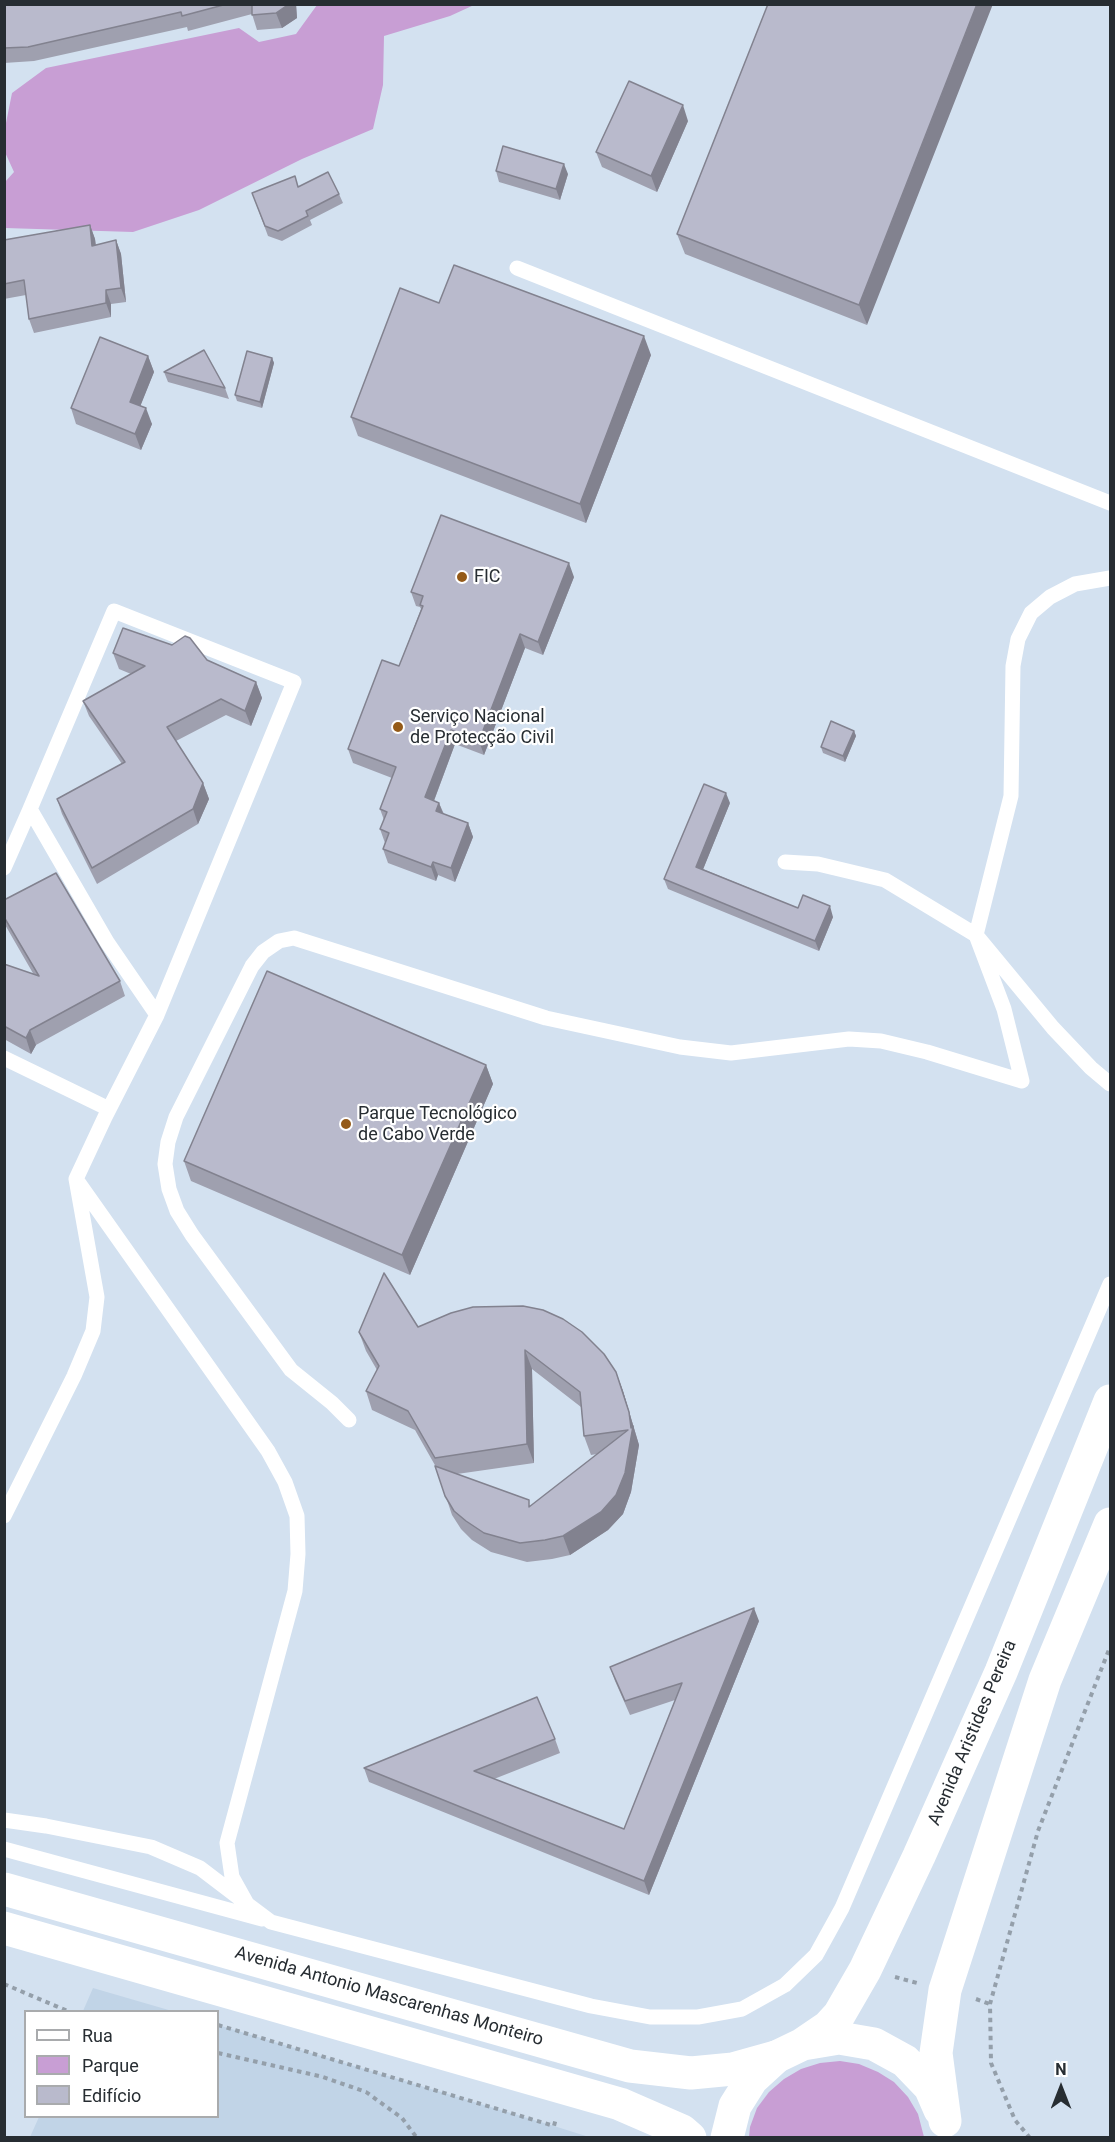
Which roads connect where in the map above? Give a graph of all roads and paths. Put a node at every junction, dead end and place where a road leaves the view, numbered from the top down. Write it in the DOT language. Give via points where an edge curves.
graph roads {
  1 [pos="517,268"];
  2 [pos="1110,503"];
  3 [pos="1110,578"];
  4 [pos="30,809"];
  5 [pos="785,862"];
  6 [pos="4,868"];
  7 [pos="976,935"];
  8 [pos="157,1015"];
  9 [pos="4,1058"];
  10 [pos="1110,1084"];
  11 [pos="109,1109"];
  12 [pos="76,1179"];
  13 [pos="1110,1284"];
  14 [pos="1110,1401"];
  15 [pos="349,1420"];
  16 [pos="4,1516"];
  17 [pos="1110,1524"];
  18 [pos="1110,1647"];
  19 [pos="4,1820"];
  20 [pos="4,1849"];
  21 [pos="4,1889"];
  22 [pos="247,1904"];
  23 [pos="271,1922"];
  24 [pos="4,1928"];
  25 [pos="865,1970"];
  26 [pos="4,1984"];
  27 [pos="945,1990"];
  28 [pos="990,2004"];
  29 [pos="65,2010"];
  30 [pos="219,2025"];
  31 [pos="790,2050"];
  32 [pos="219,2053"];
  33 [pos="554,2126"];
  34 [pos="946,2129"];
  35 [pos="417,2138"];
  36 [pos="690,2138"];
  37 [pos="727,2138"];
  38 [pos="1030,2138"];
  1 -- 2 [label="lane"];
  3 -- 7 [label="lane" via="1075,584 1050,597 1031,613 1018,639 1013,666 1011,796"];
  4 -- 6 [label="lane"];
  4 -- 8 [label="lane" via="107,942"];
  4 -- 8 [label="lane" via="114,610 294,682"];
  5 -- 7 [label="lane" via="818,864 885,880"];
  7 -- 10 [label="lane" via="1053,1028"];
  7 -- 15 [label="lane" via="1004,1009 1022,1081 881,1041 849,1039 731,1053 680,1047 546,1018 294,938 279,941 263,952 252,966 176,1117 165,1164 177,1211 192,1235 291,1370"];
  8 -- 11 [label="lane"];
  9 -- 11 [label="lane"];
  11 -- 12 [label="lane"];
  12 -- 16 [label="lane" via="98,1297 93,1331"];
  12 -- 22 [label="lane" via="268,1451 297,1516 295,1591 227,1844 232,1877"];
  13 -- 23 [label="lane" via="842,1908 816,1955 784,1985 742,2009 698,2017 650,2017 591,2006"];
  14 -- 25 [label="main road, Avenida Aristides Pereira" via="1000,1672"];
  17 -- 27 [label="main road" via="1046,1680"];
  18 -- 28 [label="path" via="1038,1831"];
  19 -- 22 [label="lane" via="151,1847 200,1868"];
  20 -- 23 [label="lane"];
  21 -- 31 [label="main road, Avenida Antonio Mascarenhas Monteiro" via="630,2066 691,2073 733,2069"];
  22 -- 23 [label="lane"];
  24 -- 36 [label="main road" via="620,2104"];
  25 -- 27 [label="path"];
  25 -- 31 [label="main road, Avenida Aristides Pereira" via="828,2027"];
  26 -- 29 [label="path"];
  27 -- 28 [label="path"];
  27 -- 34 [label="main road" via="936,2053"];
  28 -- 38 [label="path" via="991,2063 1015,2120"];
  30 -- 33 [label="path"];
  31 -- 34 [label="main road" via="839,2038 874,2044 905,2061 930,2087"];
  31 -- 37 [label="main road" via="752,2079 735,2106"];
  32 -- 35 [label="path" via="323,2077 366,2092 402,2118"];
}
